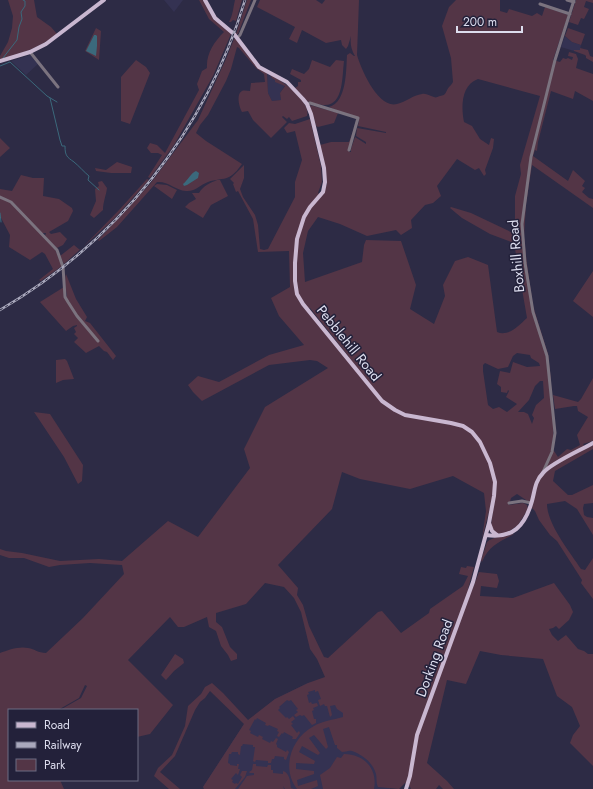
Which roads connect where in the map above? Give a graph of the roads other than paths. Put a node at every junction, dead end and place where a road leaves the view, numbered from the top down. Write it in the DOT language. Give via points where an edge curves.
graph roads {
  1 [pos="104,0"];
  2 [pos="205,0"];
  3 [pos="255,0"];
  4 [pos="567,0"];
  5 [pos="574,1"];
  6 [pos="540,4"];
  7 [pos="570,14"];
  8 [pos="237,38"];
  9 [pos="30,52"];
  10 [pos="0,62"];
  11 [pos="58,87"];
  12 [pos="307,104"];
  13 [pos="349,150"];
  14 [pos="0,197"];
  15 [pos="98,341"];
  16 [pos="593,443"];
  17 [pos="548,466"];
  18 [pos="509,503"];
  19 [pos="531,503"];
  20 [pos="489,523"];
  21 [pos="486,535"];
  22 [pos="499,536"];
  23 [pos="405,789"];
  1 -- 9 [label="main road" via="51,41"];
  2 -- 8 [label="main road" via="215,18"];
  3 -- 8 [label="street"];
  4 -- 5 [label="street"];
  5 -- 7 [label="street, Boxhill Road"];
  6 -- 7 [label="street"];
  7 -- 17 [label="street, Boxhill Road" via="554,63 531,157 522,224 533,312 547,356 549,373 555,433"];
  8 -- 12 [label="main road" via="259,67 288,82"];
  9 -- 10 [label="main road"];
  9 -- 11 [label="street"];
  12 -- 13 [label="street" via="358,118"];
  12 -- 20 [label="main road, Pebblehill Road" via="326,182 323,192 304,217 297,239 297,294 328,336 382,400 405,414 464,426 472,432 480,442 493,474 495,489"];
  14 -- 15 [label="street" via="11,202 57,250 64,267 65,296"];
  16 -- 17 [label="main road"];
  17 -- 19 [label="main road" via="535,486"];
  18 -- 19 [label="street"];
  19 -- 22 [label="main road" via="524,521 518,528 510,534"];
  20 -- 21 [label="main road, Pebblehill Road"];
  20 -- 22 [label="main road" via="492,531"];
  21 -- 22 [label="main road"];
  21 -- 23 [label="main road, Dorking Road" via="470,591 418,735"];
}
